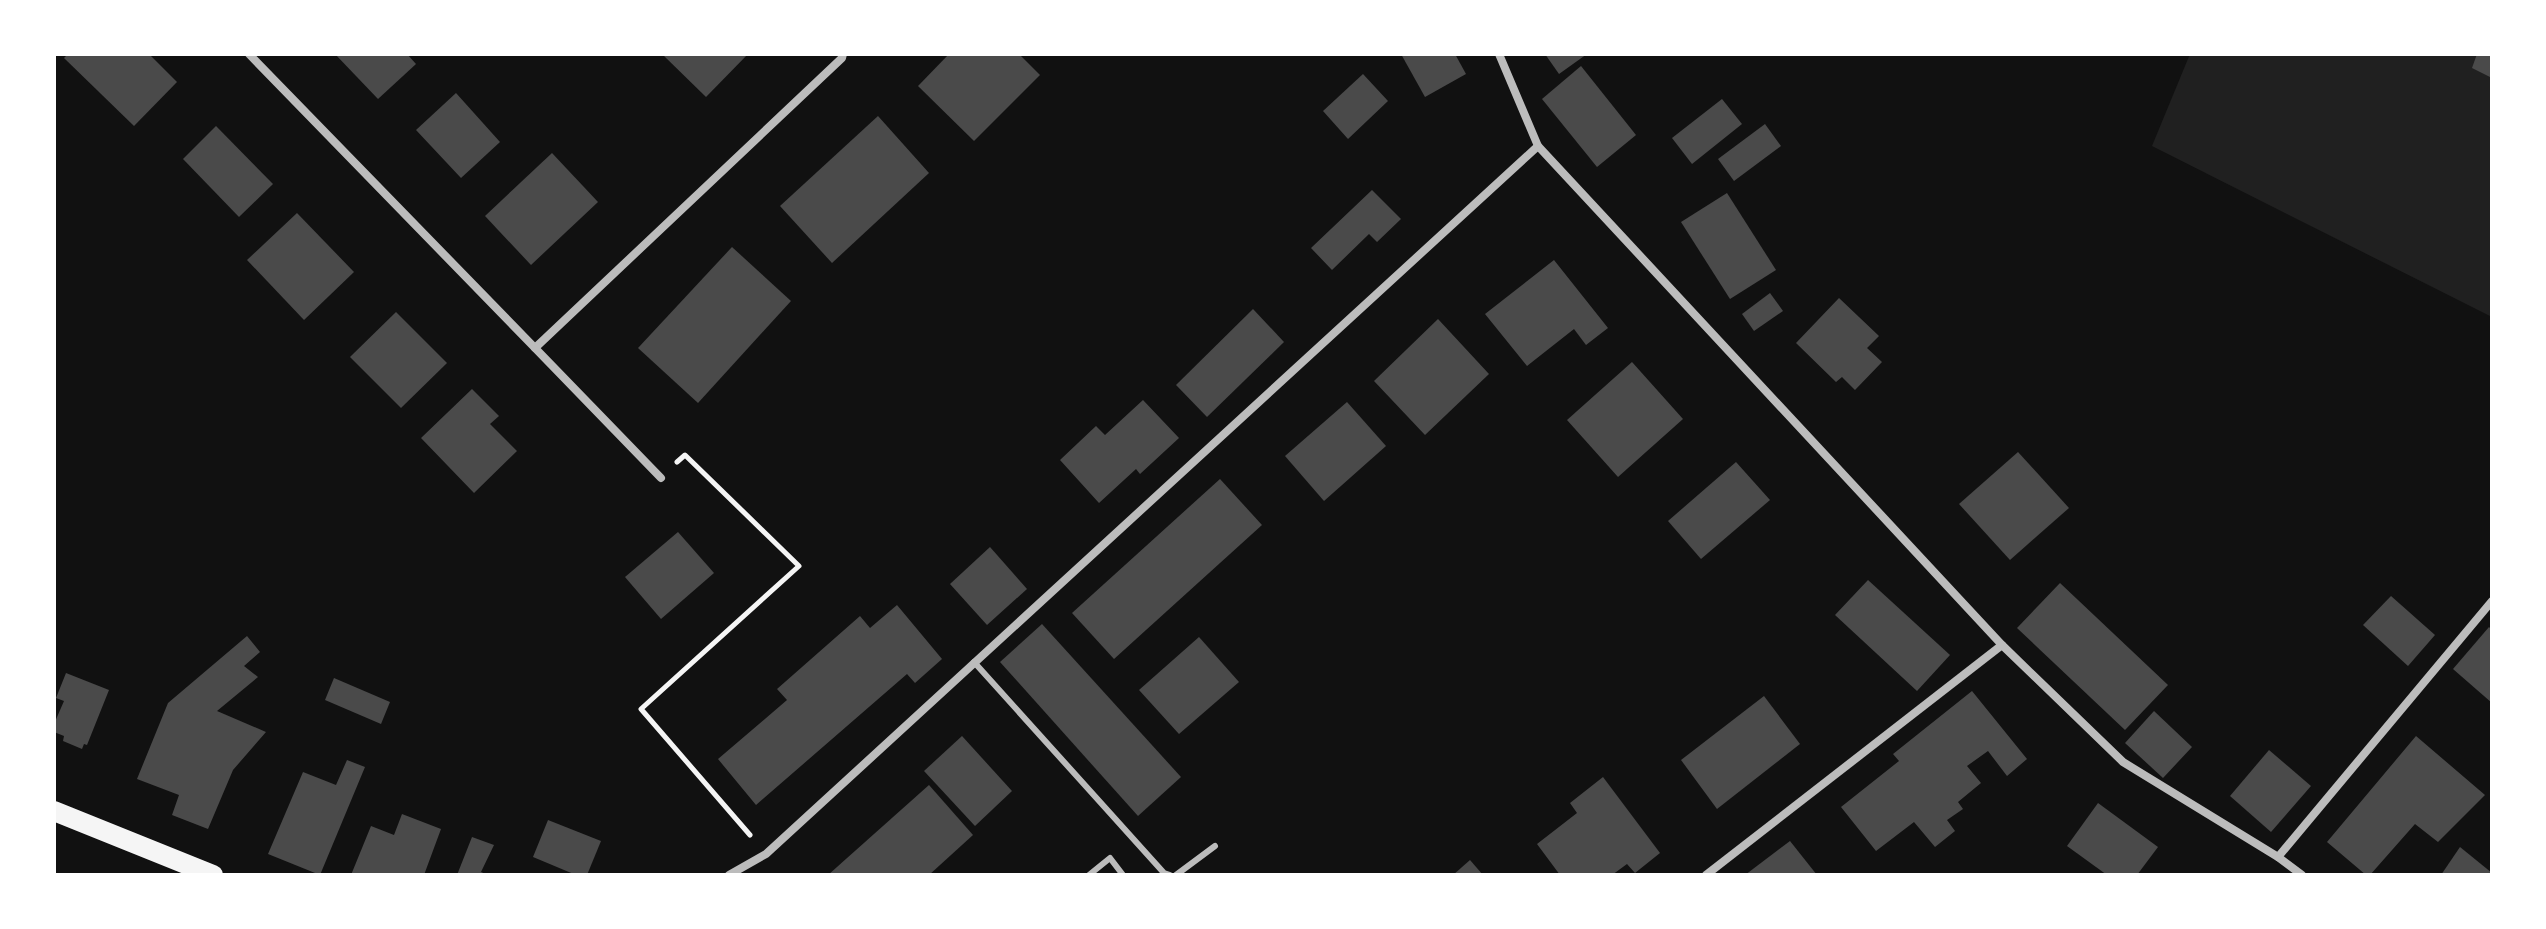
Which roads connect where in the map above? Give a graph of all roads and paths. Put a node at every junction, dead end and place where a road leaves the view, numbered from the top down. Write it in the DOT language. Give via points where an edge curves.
graph roads {
  1 [pos="249,54"];
  2 [pos="843,54"];
  3 [pos="1499,54"];
  4 [pos="1538,146"];
  5 [pos="535,348"];
  6 [pos="661,478"];
  7 [pos="2492,601"];
  8 [pos="2002,645"];
  9 [pos="974,662"];
  10 [pos="54,811"];
  11 [pos="1215,846"];
  12 [pos="766,854"];
  13 [pos="2278,857"];
  14 [pos="213,875"];
  15 [pos="729,875"];
  16 [pos="1089,875"];
  17 [pos="1123,875"];
  18 [pos="1170,875"];
  19 [pos="1176,875"];
  20 [pos="1706,875"];
  21 [pos="2302,875"];
  1 -- 5 [label="street"];
  2 -- 5 [label="street"];
  3 -- 4 [label="street"];
  4 -- 8 [label="street"];
  4 -- 9 [label="street"];
  5 -- 6 [label="street"];
  6 -- 12 [label="path" via="685,455 799,566 641,709"];
  7 -- 13 [label="street"];
  8 -- 13 [label="street" via="2123,762"];
  8 -- 20 [label="street"];
  9 -- 12 [label="street"];
  9 -- 18 [label="lane"];
  10 -- 14 [label="main road"];
  11 -- 19 [label="lane"];
  12 -- 15 [label="street"];
  13 -- 21 [label="street"];
  16 -- 17 [label="lane" via="1110,858"];
}
